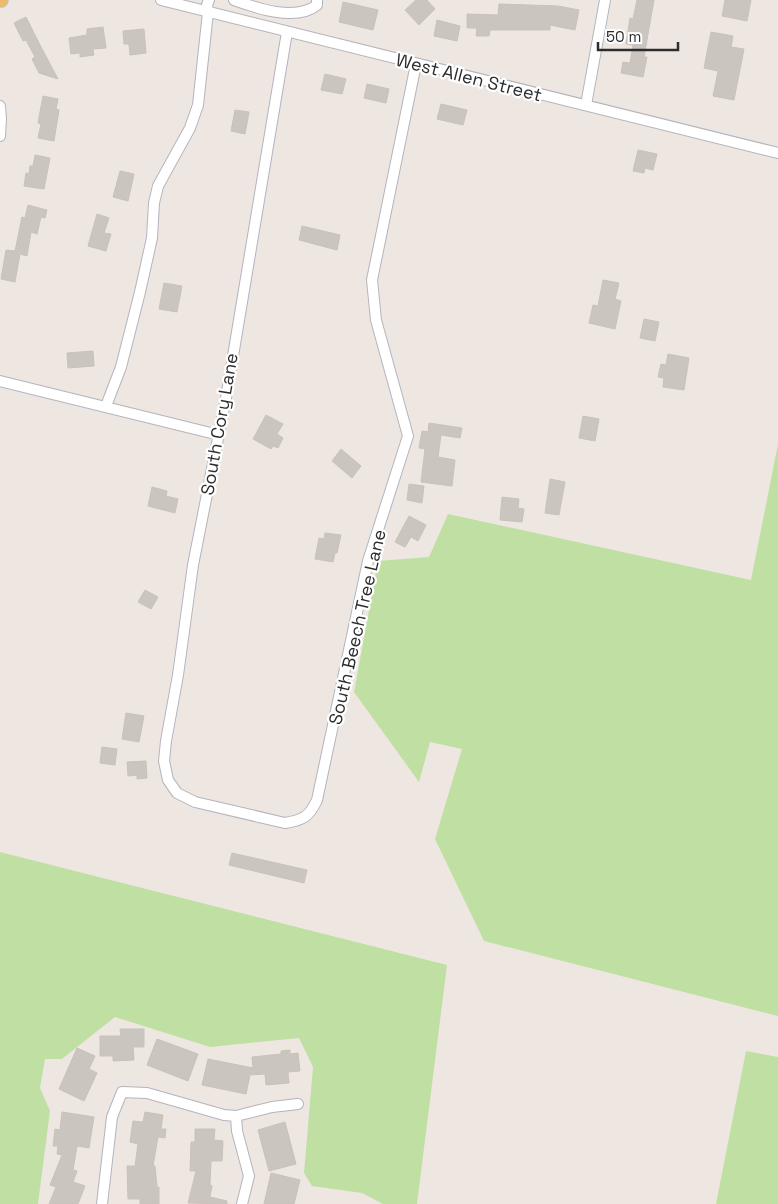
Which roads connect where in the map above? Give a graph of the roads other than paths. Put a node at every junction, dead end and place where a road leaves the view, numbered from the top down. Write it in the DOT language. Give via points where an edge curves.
graph roads {
  1 [pos="161,0"];
  2 [pos="209,0"];
  3 [pos="234,0"];
  4 [pos="317,0"];
  5 [pos="605,0"];
  6 [pos="208,12"];
  7 [pos="287,32"];
  8 [pos="416,64"];
  9 [pos="586,105"];
  10 [pos="0,106"];
  11 [pos="0,136"];
  12 [pos="778,153"];
  13 [pos="0,381"];
  14 [pos="106,406"];
  15 [pos="219,435"];
  16 [pos="285,823"];
  17 [pos="298,1104"];
  18 [pos="236,1116"];
  19 [pos="102,1204"];
  20 [pos="242,1204"];
  1 -- 6 [label="street, West Allen Street"];
  2 -- 6 [label="street"];
  3 -- 4 [label="street" via="262,9 296,13 309,11 317,5"];
  5 -- 9 [label="street"];
  6 -- 7 [label="street, West Allen Street"];
  6 -- 14 [label="street" via="198,105 190,128 158,186 152,238 140,292 121,367"];
  7 -- 8 [label="street, West Allen Street"];
  7 -- 15 [label="street, South Cory Lane"];
  8 -- 9 [label="street, West Allen Street"];
  8 -- 16 [label="street, South Beech Tree Lane" via="372,280 376,320 408,436 368,561 317,800 308,815"];
  9 -- 12 [label="street, West Allen Street"];
  10 -- 11 [label="street"];
  13 -- 14 [label="street"];
  14 -- 15 [label="street"];
  15 -- 16 [label="street, South Cory Lane" via="196,551 164,753 165,770 172,787 195,802"];
  17 -- 18 [label="street"];
  18 -- 19 [label="street" via="147,1093 122,1092 112,1117"];
  18 -- 20 [label="street" via="249,1176"];
}
